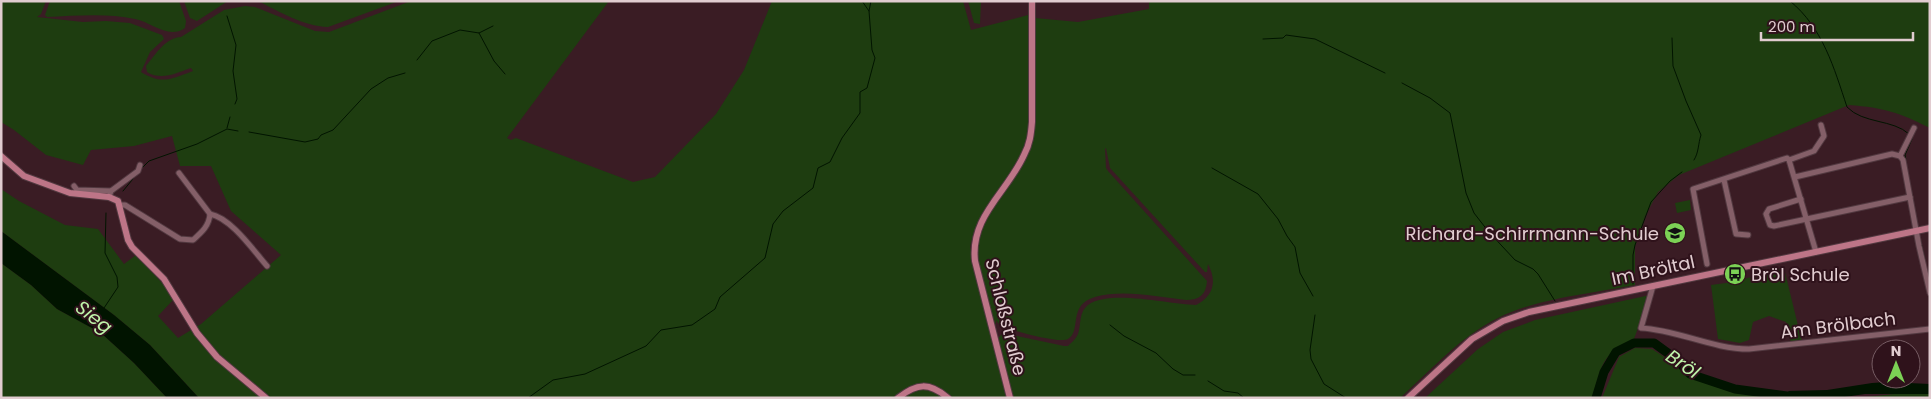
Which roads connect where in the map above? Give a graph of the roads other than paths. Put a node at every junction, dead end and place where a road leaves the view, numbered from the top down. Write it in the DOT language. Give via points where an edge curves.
graph roads {
  1 [pos="1032,1"];
  2 [pos="1821,125"];
  3 [pos="1914,129"];
  4 [pos="1,156"];
  5 [pos="1900,156"];
  6 [pos="1790,160"];
  7 [pos="140,165"];
  8 [pos="179,173"];
  9 [pos="1795,177"];
  10 [pos="1724,180"];
  11 [pos="74,186"];
  12 [pos="110,194"];
  13 [pos="1910,197"];
  14 [pos="1801,199"];
  15 [pos="120,205"];
  16 [pos="210,214"];
  17 [pos="1807,219"];
  18 [pos="1930,228"];
  19 [pos="1916,231"];
  20 [pos="1748,235"];
  21 [pos="1816,252"];
  22 [pos="1707,264"];
  23 [pos="267,266"];
  24 [pos="1653,286"];
  25 [pos="1930,293"];
  26 [pos="1930,329"];
  27 [pos="266,398"];
  28 [pos="898,398"];
  29 [pos="948,398"];
  30 [pos="1010,398"];
  31 [pos="1408,398"];
  1 -- 30 [label="main road, Schloßstraße" via="1030,142 1017,168 980,223 974,248"];
  2 -- 6 [label="street" via="1824,136 1814,152"];
  3 -- 5 [label="street"];
  4 -- 12 [label="main road" via="24,176 79,195"];
  5 -- 9 [label="street" via="1892,154"];
  5 -- 13 [label="street"];
  6 -- 9 [label="street"];
  6 -- 10 [label="street" via="1784,158"];
  7 -- 12 [label="street"];
  8 -- 16 [label="street"];
  9 -- 14 [label="street"];
  10 -- 20 [label="street" via="1736,234"];
  10 -- 22 [label="street" via="1693,189"];
  11 -- 12 [label="street" via="77,190"];
  12 -- 15 [label="main road"];
  13 -- 17 [label="street"];
  13 -- 19 [label="street"];
  14 -- 17 [label="street"];
  14 -- 17 [label="street" via="1769,209 1766,214 1768,223 1774,226"];
  15 -- 16 [label="street" via="187,240 193,240 205,229"];
  15 -- 27 [label="main road" via="132,247 164,279 217,357"];
  16 -- 23 [label="street" via="228,223"];
  17 -- 21 [label="street"];
  18 -- 19 [label="main road, Im Bröltal"];
  19 -- 21 [label="main road, Im Bröltal"];
  19 -- 25 [label="street"];
  21 -- 24 [label="main road, Im Bröltal"];
  24 -- 26 [label="street, Am Brölbach" via="1641,328 1657,329 1717,346 1749,349"];
  24 -- 31 [label="main road, Im Bröltal" via="1529,312 1502,321 1472,339"];
  28 -- 29 [label="main road" via="913,388 925,386"];
}
